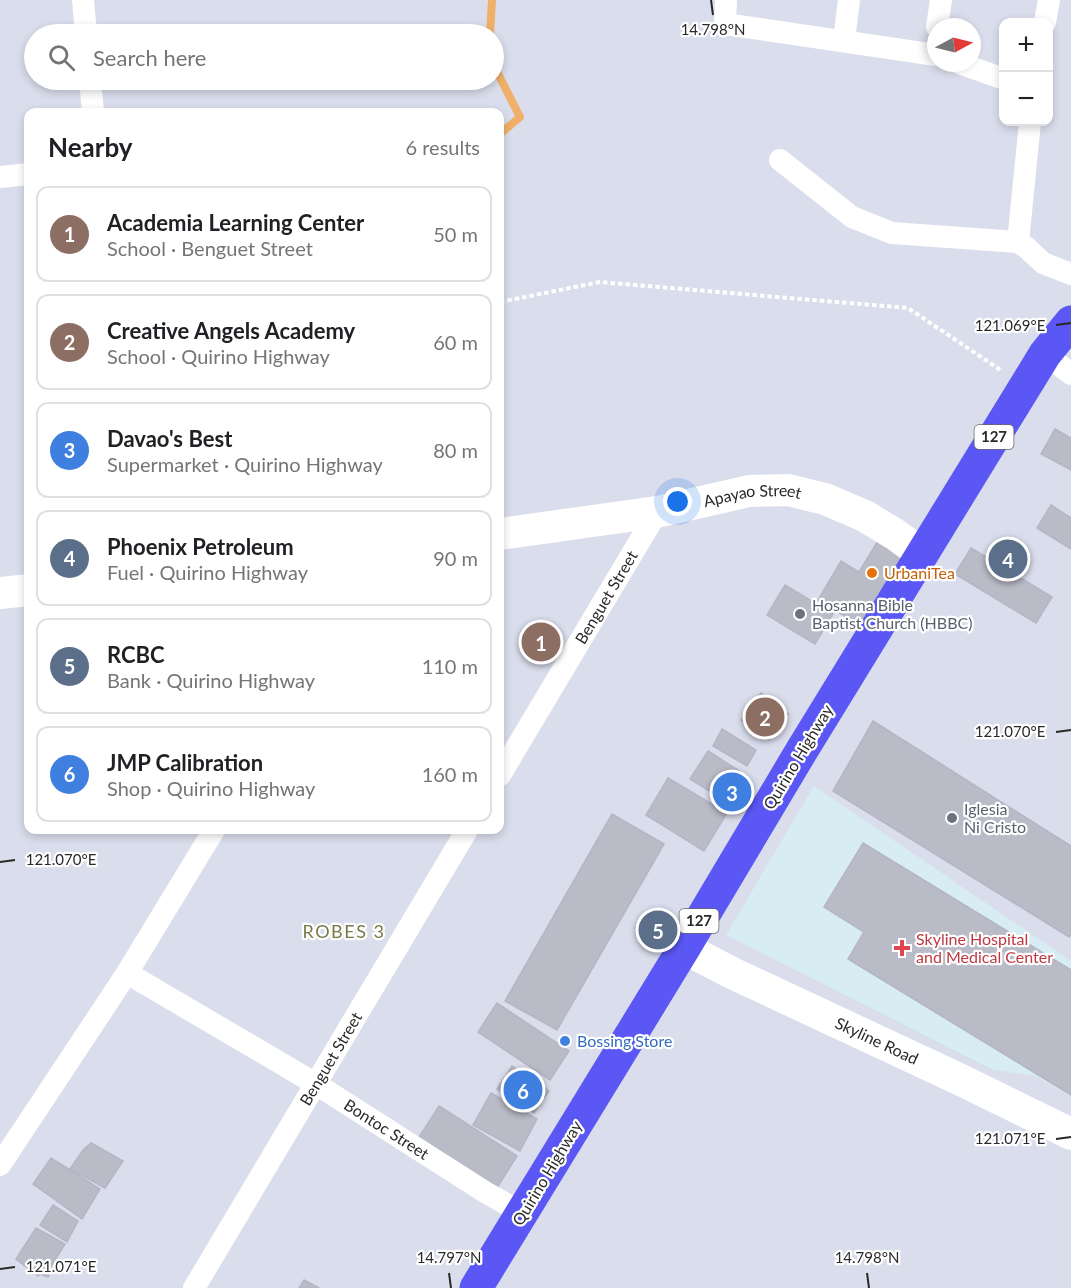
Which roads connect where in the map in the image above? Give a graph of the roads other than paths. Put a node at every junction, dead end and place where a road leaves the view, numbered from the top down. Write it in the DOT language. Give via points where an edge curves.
graph roads {
  1 [pos="82,0"];
  2 [pos="726,0"];
  3 [pos="849,0"];
  4 [pos="941,0"];
  5 [pos="1049,0"];
  6 [pos="938,18"];
  7 [pos="1046,18"];
  8 [pos="85,24"];
  9 [pos="844,40"];
  10 [pos="927,42"];
  11 [pos="981,71"];
  12 [pos="999,78"];
  13 [pos="91,90"];
  14 [pos="93,108"];
  15 [pos="1030,126"];
  16 [pos="780,160"];
  17 [pos="24,174"];
  18 [pos="0,177"];
  19 [pos="1018,242"];
  20 [pos="1071,274"];
  21 [pos="1071,322"];
  22 [pos="1045,354"];
  23 [pos="1071,374"];
  24 [pos="657,512"];
  25 [pos="504,533"];
  26 [pos="922,554"];
  27 [pos="24,590"];
  28 [pos="0,593"];
  29 [pos="504,768"];
  30 [pos="212,834"];
  31 [pos="465,834"];
  32 [pos="684,948"];
  33 [pos="127,973"];
  34 [pos="316,1084"];
  35 [pos="1071,1134"];
  36 [pos="0,1165"];
  37 [pos="522,1213"];
  38 [pos="194,1288"];
  39 [pos="476,1288"];
  1 -- 8 [label="street"];
  2 -- 9 [label="street" via="725,24"];
  3 -- 9 [label="street"];
  4 -- 6 [label="street"];
  5 -- 7 [label="street"];
  9 -- 10 [label="street"];
  11 -- 12 [label="street"];
  13 -- 14 [label="street"];
  15 -- 19 [label="street"];
  16 -- 19 [label="street" via="852,217 892,233"];
  17 -- 18 [label="street"];
  19 -- 20 [label="street" via="1043,263"];
  21 -- 22 [label="main road, Quirino Highway / 127"];
  22 -- 23 [label="street"];
  22 -- 26 [label="main road, Quirino Highway / 127"];
  24 -- 25 [label="street, Apayao Street"];
  24 -- 26 [label="street, Apayao Street" via="749,491 788,490 825,499 864,516"];
  24 -- 29 [label="street, Benguet Street"];
  26 -- 32 [label="main road, Quirino Highway / 127"];
  27 -- 28 [label="street"];
  30 -- 33 [label="street"];
  31 -- 34 [label="street, Benguet Street"];
  32 -- 35 [label="street, Skyline Road"];
  32 -- 37 [label="main road, Quirino Highway / 127"];
  33 -- 34 [label="street, Bontoc Street"];
  33 -- 36 [label="street"];
  34 -- 37 [label="street, Bontoc Street"];
  34 -- 38 [label="street, Benguet Street"];
  37 -- 39 [label="main road, Quirino Highway / 127"];
}
